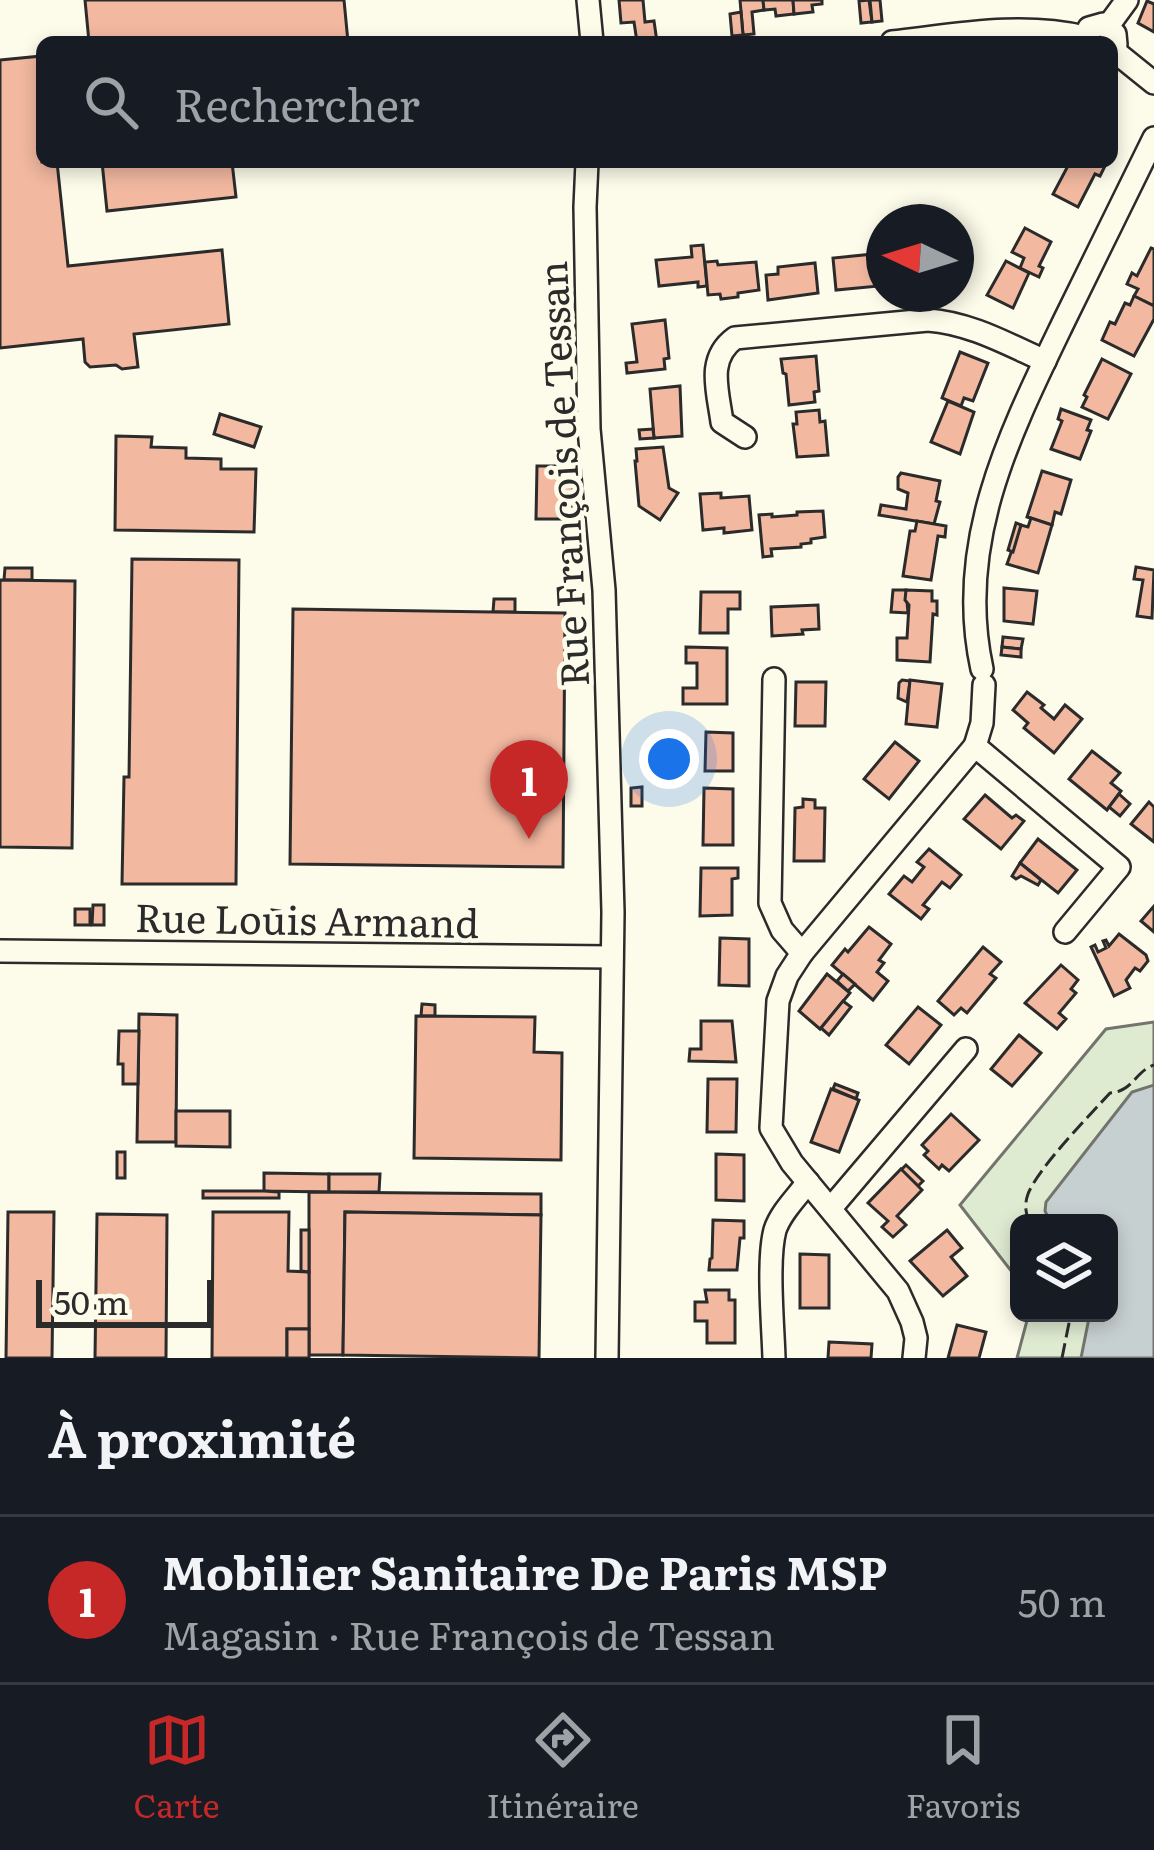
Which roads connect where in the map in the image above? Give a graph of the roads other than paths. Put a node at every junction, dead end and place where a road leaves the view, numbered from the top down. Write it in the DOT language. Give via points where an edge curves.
graph roads {
  1 [pos="588,0"];
  2 [pos="1127,0"];
  3 [pos="1108,26"];
  4 [pos="591,36"];
  5 [pos="954,36"];
  6 [pos="1074,36"];
  7 [pos="1085,36"];
  8 [pos="1115,36"];
  9 [pos="1118,56"];
  10 [pos="1154,83"];
  11 [pos="1154,138"];
  12 [pos="587,168"];
  13 [pos="1045,361"];
  14 [pos="746,436"];
  15 [pos="774,680"];
  16 [pos="975,746"];
  17 [pos="1065,932"];
  18 [pos="0,951"];
  19 [pos="802,952"];
  20 [pos="612,957"];
  21 [pos="966,1049"];
  22 [pos="808,1182"];
  23 [pos="830,1208"];
  24 [pos="607,1358"];
  25 [pos="774,1358"];
  26 [pos="914,1358"];
  1 -- 4 [label="street"];
  2 -- 3 [label="street"];
  3 -- 7 [label="street" via="1093,25"];
  3 -- 8 [label="street"];
  5 -- 6 [label="street"];
  9 -- 10 [label="street"];
  11 -- 13 [label="street"];
  12 -- 20 [label="street, Rue François de Tessan"];
  13 -- 14 [label="street" via="948,321 735,338 716,367 722,422"];
  13 -- 16 [label="street" via="979,539 973,610 983,677"];
  15 -- 19 [label="street" via="770,903"];
  16 -- 17 [label="street" via="1119,867"];
  16 -- 19 [label="street"];
  18 -- 20 [label="street, Rue Louis Armand"];
  19 -- 22 [label="street" via="778,1001 771,1128"];
  20 -- 24 [label="street, Rue François de Tessan"];
  21 -- 23 [label="street"];
  22 -- 23 [label="street"];
  22 -- 25 [label="street" via="775,1231"];
  23 -- 26 [label="street" via="898,1291 916,1338"];
}
